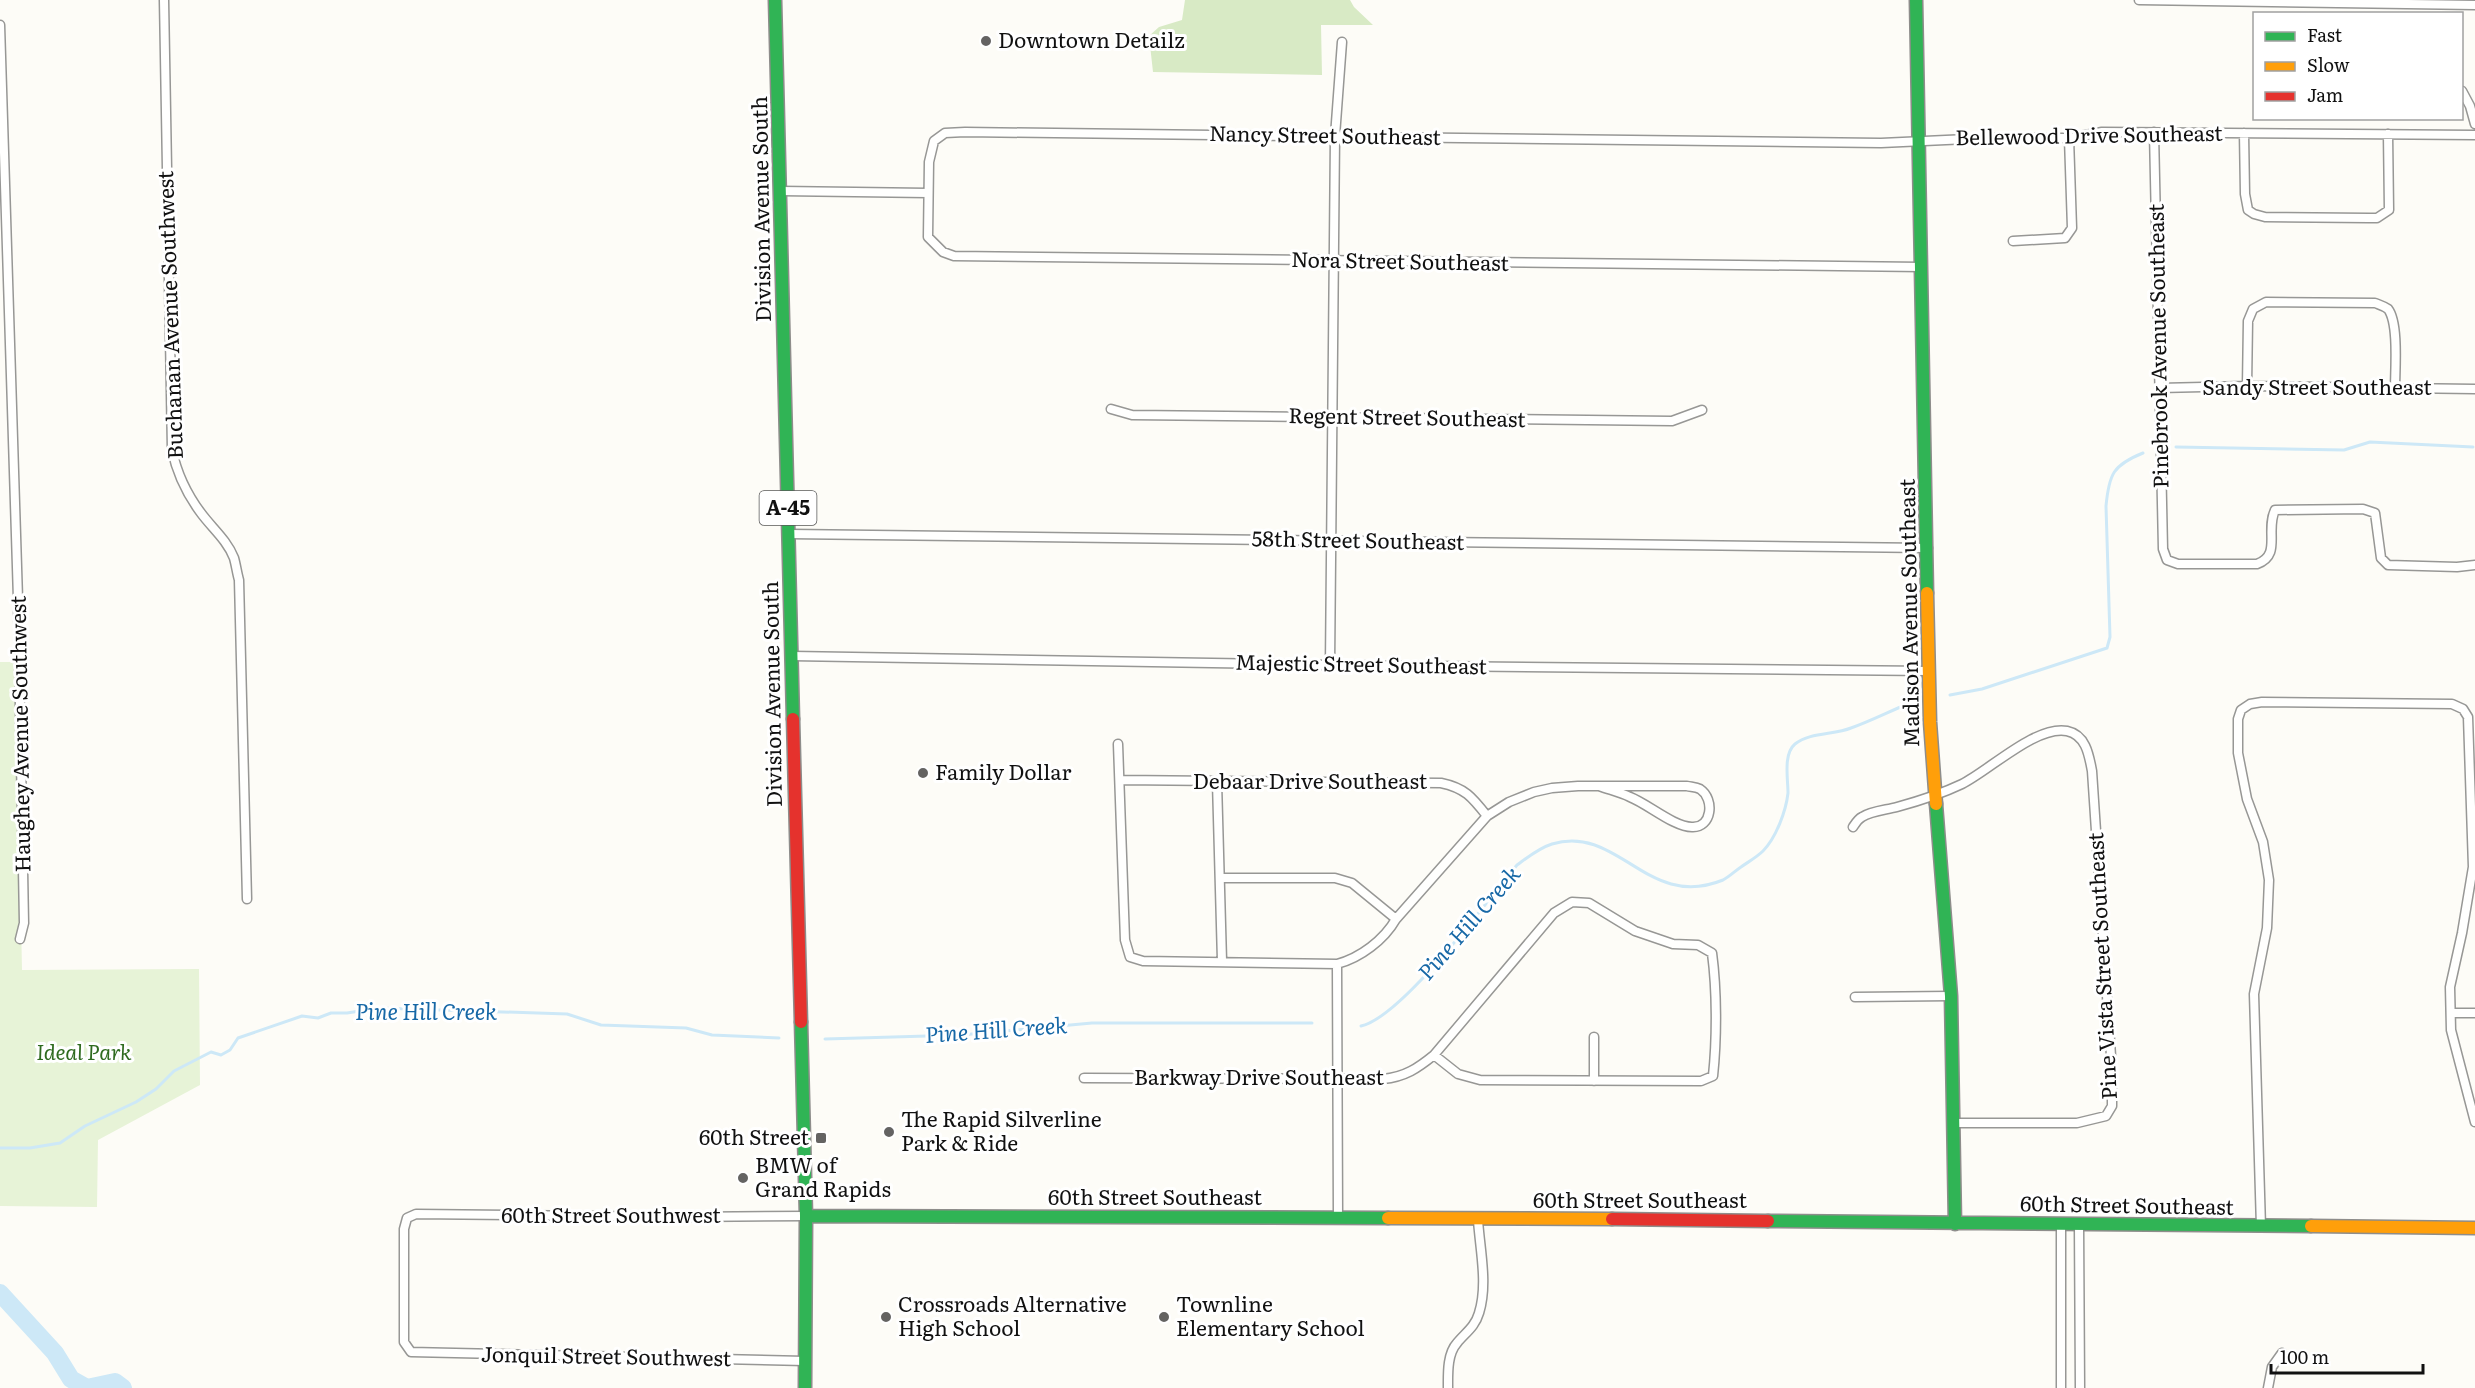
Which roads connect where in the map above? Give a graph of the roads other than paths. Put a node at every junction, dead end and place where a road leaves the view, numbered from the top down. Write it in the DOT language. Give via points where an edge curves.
graph roads {
  1 [pos="164,0"];
  2 [pos="775,0"];
  3 [pos="1916,0"];
  4 [pos="2139,0"];
  5 [pos="2296,1"];
  6 [pos="2475,5"];
  7 [pos="2452,6"];
  8 [pos="0,25"];
  9 [pos="1342,42"];
  10 [pos="2463,93"];
  11 [pos="2475,124"];
  12 [pos="2154,132"];
  13 [pos="2244,133"];
  14 [pos="2388,134"];
  15 [pos="2475,135"];
  16 [pos="1335,136"];
  17 [pos="2069,138"];
  18 [pos="1918,140"];
  19 [pos="781,191"];
  20 [pos="928,193"];
  21 [pos="2013,241"];
  22 [pos="1334,261"];
  23 [pos="1922,267"];
  24 [pos="2247,386"];
  25 [pos="2159,388"];
  26 [pos="2395,389"];
  27 [pos="2475,389"];
  28 [pos="1111,409"];
  29 [pos="1702,410"];
  30 [pos="1333,417"];
  31 [pos="789,534"];
  32 [pos="1331,541"];
  33 [pos="1928,548"];
  34 [pos="2475,566"];
  35 [pos="792,656"];
  36 [pos="1330,665"];
  37 [pos="1930,671"];
  38 [pos="1118,744"];
  39 [pos="1120,780"];
  40 [pos="1217,782"];
  41 [pos="1599,786"];
  42 [pos="1936,795"];
  43 [pos="1486,816"];
  44 [pos="1853,827"];
  45 [pos="1220,878"];
  46 [pos="247,899"];
  47 [pos="1396,920"];
  48 [pos="20,939"];
  49 [pos="1222,961"];
  50 [pos="1337,964"];
  51 [pos="1951,996"];
  52 [pos="1855,997"];
  53 [pos="2451,1012"];
  54 [pos="2475,1012"];
  55 [pos="1594,1037"];
  56 [pos="1434,1055"];
  57 [pos="1084,1078"];
  58 [pos="1338,1079"];
  59 [pos="1594,1081"];
  60 [pos="2475,1122"];
  61 [pos="1953,1123"];
  62 [pos="806,1216"];
  63 [pos="1338,1219"];
  64 [pos="1478,1220"];
  65 [pos="1955,1224"];
  66 [pos="2061,1225"];
  67 [pos="2079,1225"];
  68 [pos="2260,1227"];
  69 [pos="2475,1228"];
  70 [pos="408,1349"];
  71 [pos="2282,1353"];
  72 [pos="805,1362"];
  73 [pos="805,1388"];
  74 [pos="1448,1388"];
  75 [pos="2061,1388"];
  76 [pos="2080,1388"];
  77 [pos="2268,1388"];
  1 -- 46 [label="street, Buchanan Avenue Southwest" via="172,450 186,492 222,537 234,557 239,580"];
  2 -- 19 [label="main road, Division Avenue South / A-45"];
  3 -- 18 [label="main road, Madison Avenue Southeast"];
  4 -- 5 [label="street"];
  5 -- 7 [label="street"];
  6 -- 7 [label="street"];
  8 -- 48 [label="street, Haughey Avenue Southwest" via="19,611 24,923"];
  9 -- 16 [label="street"];
  10 -- 11 [label="street"];
  12 -- 13 [label="street, Bellewood Drive Southeast"];
  12 -- 17 [label="street, Bellewood Drive Southeast" via="2102,132"];
  12 -- 25 [label="street, Pinebrook Avenue Southeast"];
  13 -- 14 [label="street, Bellewood Drive Southeast"];
  13 -- 14 [label="street" via="2248,210 2265,218 2369,219 2389,210"];
  14 -- 15 [label="street, Bellewood Drive Southeast"];
  16 -- 18 [label="street, Nancy Street Southeast" via="1881,143"];
  16 -- 20 [label="street, Nancy Street Southeast" via="945,133 933,141"];
  16 -- 22 [label="street"];
  17 -- 18 [label="street, Bellewood Drive Southeast"];
  17 -- 21 [label="street" via="2072,228 2065,238"];
  18 -- 23 [label="main road, Madison Avenue Southeast"];
  19 -- 20 [label="street"];
  19 -- 31 [label="main road, Division Avenue South / A-45"];
  20 -- 22 [label="street, Nora Street Southeast" via="928,237 943,252 954,256"];
  22 -- 23 [label="street, Nora Street Southeast"];
  22 -- 30 [label="street"];
  23 -- 33 [label="main road, Madison Avenue Southeast"];
  24 -- 25 [label="street, Sandy Street Southeast"];
  24 -- 26 [label="street, Sandy Street Southeast"];
  24 -- 26 [label="street" via="2248,321 2253,309 2266,302 2375,303 2386,307 2391,315"];
  25 -- 34 [label="street, Pinebrook Avenue Southeast" via="2163,549 2167,560 2178,564 2257,564 2267,561 2272,553 2271,519 2275,510 2352,509 2375,513 2381,558 2388,565"];
  26 -- 27 [label="street, Sandy Street Southeast"];
  28 -- 30 [label="street, Regent Street Southeast" via="1132,415"];
  29 -- 30 [label="street, Regent Street Southeast" via="1672,421"];
  30 -- 32 [label="street"];
  31 -- 32 [label="street, 58th Street Southeast"];
  31 -- 35 [label="main road, Division Avenue South / A-45"];
  32 -- 33 [label="street, 58th Street Southeast"];
  32 -- 36 [label="street"];
  33 -- 37 [label="main road, Madison Avenue Southeast"];
  35 -- 36 [label="street, Majestic Street Southeast"];
  35 -- 62 [label="main road, Division Avenue South / A-45"];
  36 -- 37 [label="street, Majestic Street Southeast"];
  37 -- 42 [label="main road, Madison Avenue Southeast"];
  38 -- 39 [label="street"];
  39 -- 40 [label="street, Debaar Drive Southeast"];
  39 -- 49 [label="street" via="1125,940 1130,957 1143,961"];
  40 -- 43 [label="street, Debaar Drive Southeast" via="1441,783 1463,790"];
  40 -- 45 [label="street"];
  41 -- 41 [label="street" via="1699,789 1709,799 1710,812 1705,822 1690,828 1631,797"];
  41 -- 43 [label="street" via="1534,792"];
  42 -- 44 [label="street" via="1860,817"];
  42 -- 51 [label="main road, Madison Avenue Southeast"];
  42 -- 61 [label="street, Pine Vista Street Southeast" via="1976,777 2033,738 2055,730 2078,735 2089,754 2092,771 2112,1071 2112,1106 2106,1116 2077,1123"];
  43 -- 47 [label="street"];
  45 -- 47 [label="street" via="1335,878 1352,883"];
  45 -- 49 [label="street"];
  47 -- 50 [label="street" via="1374,944"];
  49 -- 50 [label="street"];
  50 -- 58 [label="street"];
  51 -- 52 [label="street"];
  51 -- 61 [label="main road, Madison Avenue Southeast"];
  53 -- 54 [label="street"];
  53 -- 60 [label="street" via="2451,1030"];
  53 -- 68 [label="street" via="2450,987 2473,867 2469,721 2463,709 2452,704 2262,702 2241,710 2238,753 2247,799 2264,842 2269,880 2267,928 2254,994"];
  55 -- 59 [label="street"];
  56 -- 58 [label="street, Barkway Drive Southeast" via="1402,1076"];
  56 -- 59 [label="street" via="1458,1074 1480,1080"];
  56 -- 59 [label="street, Barkway Drive Southeast" via="1554,913 1572,902 1589,903 1635,931 1673,944 1706,948 1712,953 1715,975 1713,1076 1701,1081"];
  57 -- 58 [label="street, Barkway Drive Southeast"];
  58 -- 63 [label="street"];
  61 -- 65 [label="main road, Madison Avenue Southeast"];
  62 -- 63 [label="main road, 60th Street Southeast"];
  62 -- 70 [label="street, 60th Street Southwest" via="416,1214 407,1218 404,1229 404,1342"];
  62 -- 72 [label="main road, Division Avenue South / A-45"];
  63 -- 64 [label="main road, 60th Street Southeast"];
  64 -- 65 [label="main road, 60th Street Southeast"];
  64 -- 74 [label="street" via="1484,1291 1479,1315 1470,1331 1455,1344"];
  65 -- 66 [label="main road, 60th Street Southeast"];
  66 -- 67 [label="main road, 60th Street Southeast"];
  66 -- 75 [label="street"];
  67 -- 68 [label="main road, 60th Street Southeast"];
  67 -- 76 [label="street"];
  68 -- 69 [label="main road, 60th Street Southeast"];
  70 -- 72 [label="street, Jonquil Street Southwest" via="417,1353"];
  71 -- 77 [label="street" via="2272,1367"];
  72 -- 73 [label="main road, Division Avenue South / A-45"];
}
